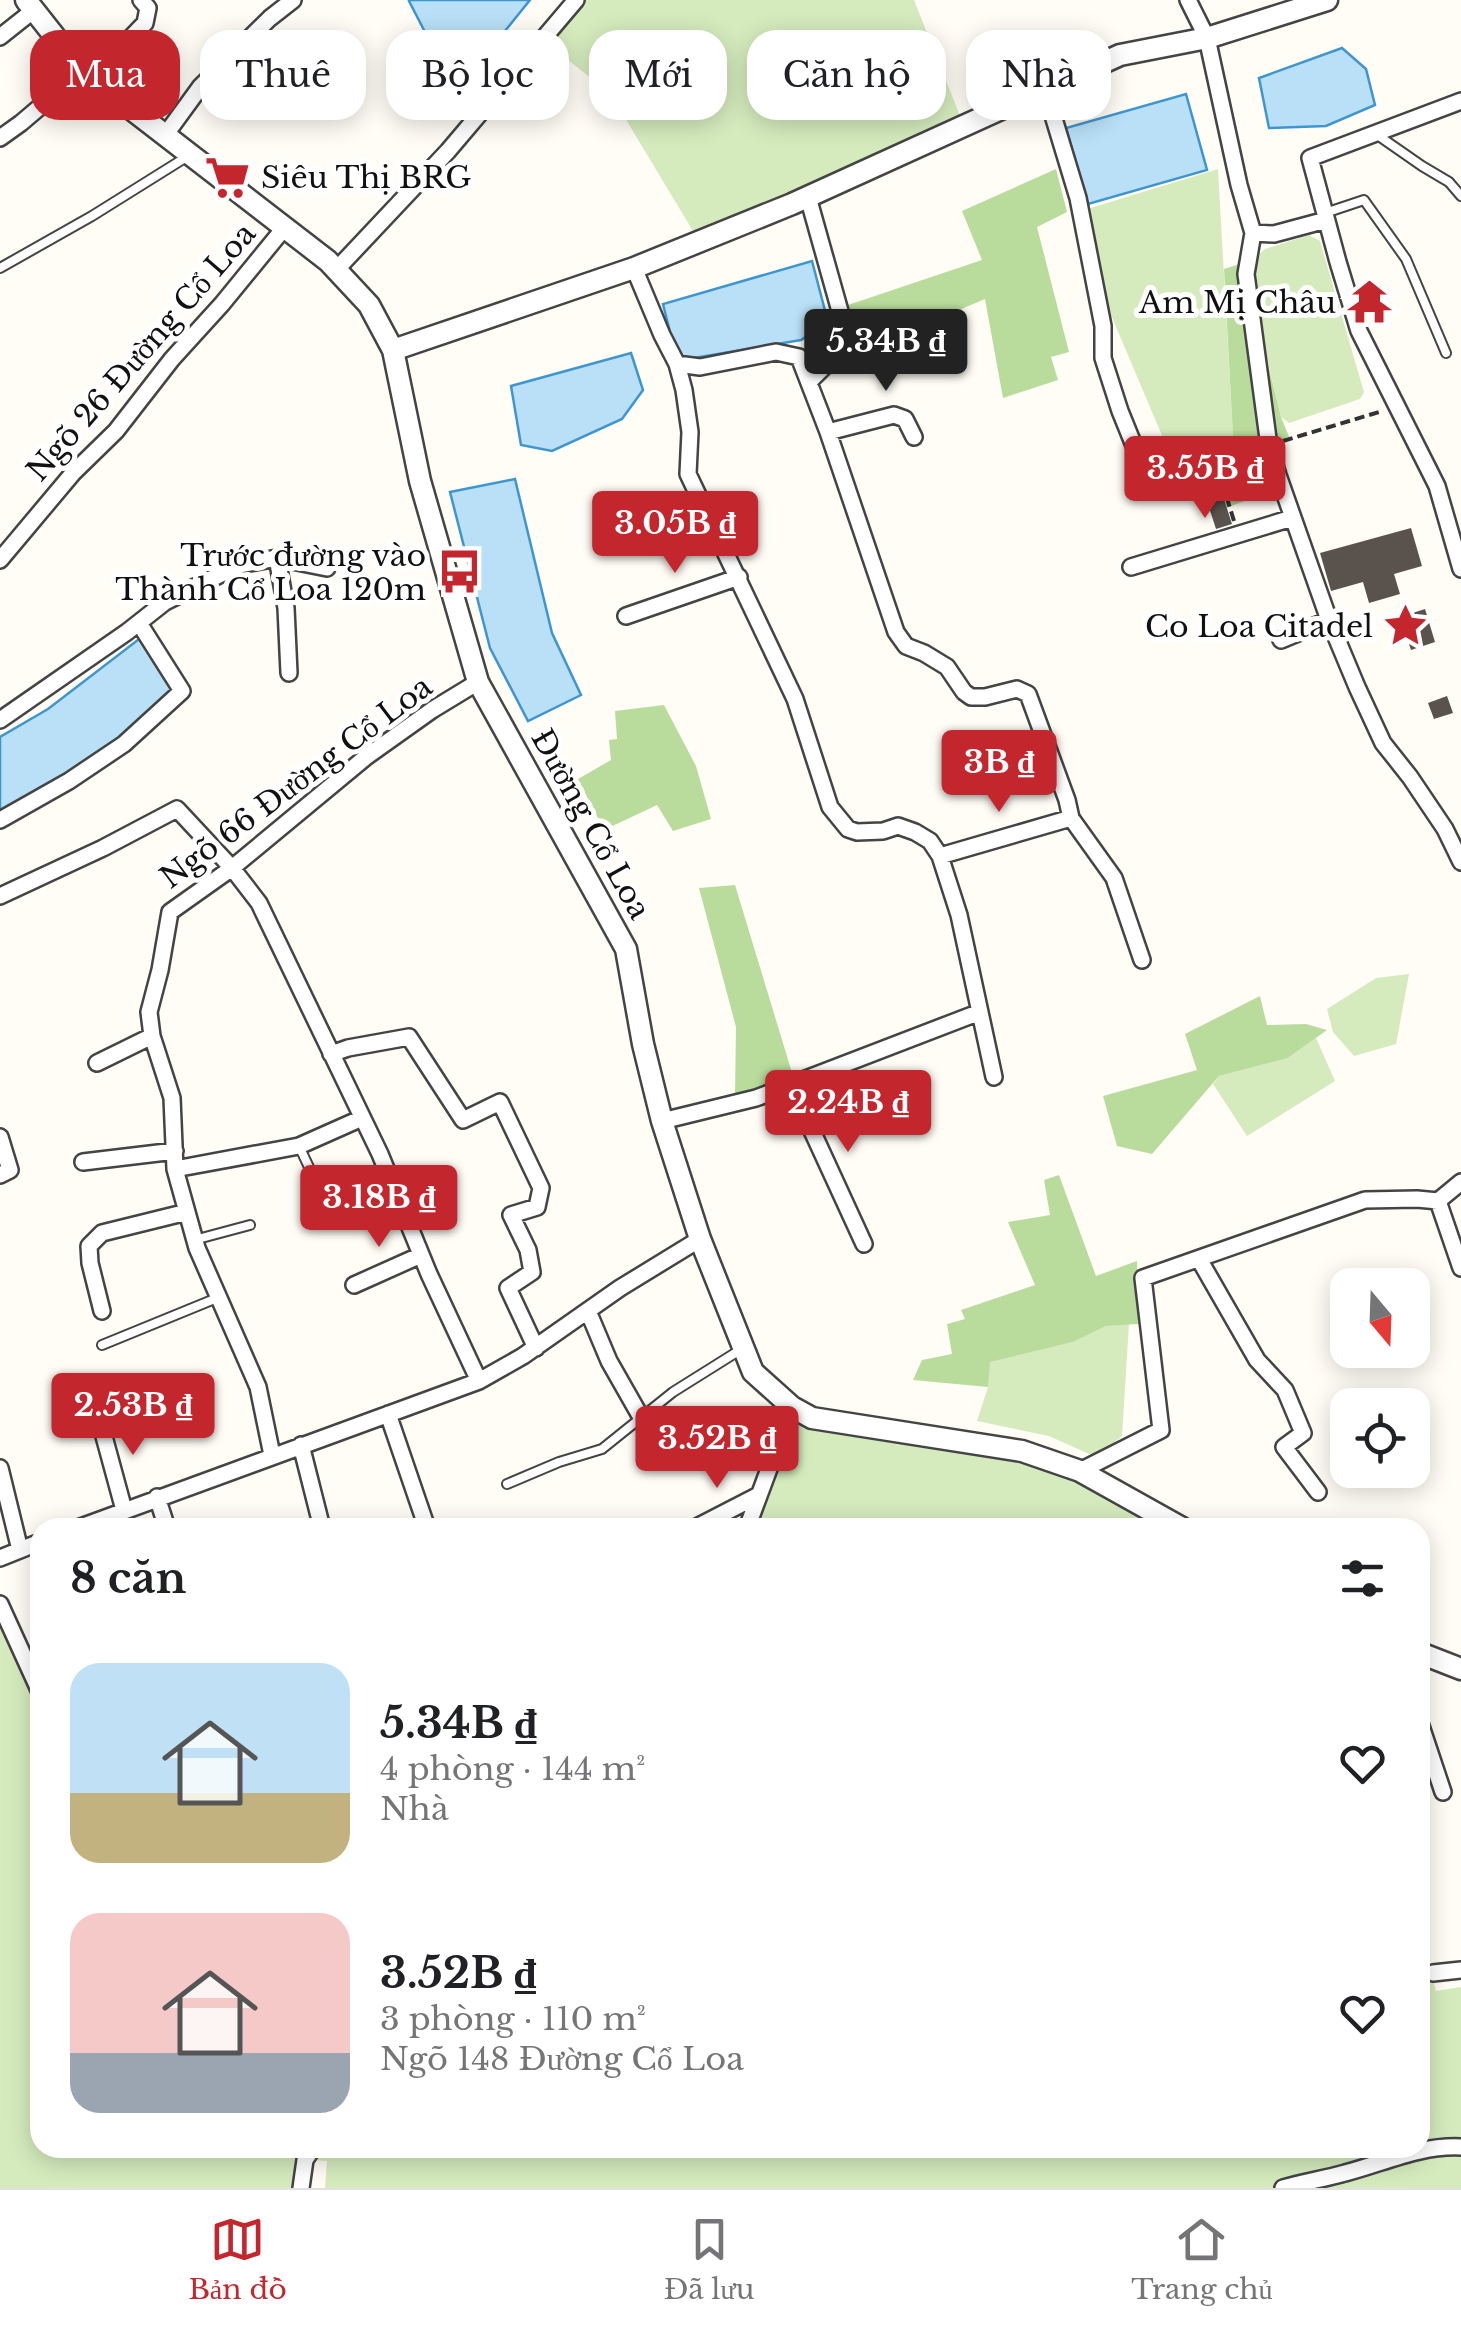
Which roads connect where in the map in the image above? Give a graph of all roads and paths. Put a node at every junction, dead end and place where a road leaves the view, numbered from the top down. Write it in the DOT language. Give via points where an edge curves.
graph roads {
  1 [pos="141,0"];
  2 [pos="293,0"];
  3 [pos="576,0"];
  4 [pos="1188,0"];
  5 [pos="1327,0"];
  6 [pos="29,4"];
  7 [pos="51,30"];
  8 [pos="137,30"];
  9 [pos="0,37"];
  10 [pos="1207,38"];
  11 [pos="1111,58"];
  12 [pos="1461,101"];
  13 [pos="30,116"];
  14 [pos="148,120"];
  15 [pos="977,120"];
  16 [pos="1054,120"];
  17 [pos="1376,133"];
  18 [pos="166,134"];
  19 [pos="0,138"];
  20 [pos="192,154"];
  21 [pos="1461,196"];
  22 [pos="808,197"];
  23 [pos="1326,217"];
  24 [pos="285,227"];
  25 [pos="1254,233"];
  26 [pos="0,268"];
  27 [pos="634,268"];
  28 [pos="336,270"];
  29 [pos="394,350"];
  30 [pos="1446,353"];
  31 [pos="677,364"];
  32 [pos="810,381"];
  33 [pos="1397,407"];
  34 [pos="828,432"];
  35 [pos="914,437"];
  36 [pos="1269,446"];
  37 [pos="1278,475"];
  38 [pos="1150,486"];
  39 [pos="1292,518"];
  40 [pos="1236,528"];
  41 [pos="277,558"];
  42 [pos="0,560"];
  43 [pos="1131,567"];
  44 [pos="326,568"];
  45 [pos="1461,568"];
  46 [pos="739,578"];
  47 [pos="626,616"];
  48 [pos="1329,620"];
  49 [pos="138,623"];
  50 [pos="1281,640"];
  51 [pos="289,673"];
  52 [pos="478,682"];
  53 [pos="0,720"];
  54 [pos="1071,818"];
  55 [pos="0,820"];
  56 [pos="940,856"];
  57 [pos="1461,862"];
  58 [pos="232,868"];
  59 [pos="0,896"];
  60 [pos="1142,960"];
  61 [pos="980,1012"];
  62 [pos="152,1036"];
  63 [pos="331,1054"];
  64 [pos="97,1063"];
  65 [pos="994,1078"];
  66 [pos="791,1085"];
  67 [pos="362,1118"];
  68 [pos="662,1121"];
  69 [pos="0,1137"];
  70 [pos="299,1146"];
  71 [pos="175,1151"];
  72 [pos="83,1162"];
  73 [pos="175,1169"];
  74 [pos="0,1175"];
  75 [pos="1461,1182"];
  76 [pos="322,1197"];
  77 [pos="1438,1201"];
  78 [pos="187,1212"];
  79 [pos="250,1225"];
  80 [pos="700,1239"];
  81 [pos="194,1240"];
  82 [pos="864,1244"];
  83 [pos="421,1255"];
  84 [pos="1199,1259"];
  85 [pos="1461,1268"];
  86 [pos="354,1285"];
  87 [pos="217,1298"];
  88 [pos="588,1310"];
  89 [pos="102,1311"];
  90 [pos="102,1346"];
  91 [pos="536,1348"];
  92 [pos="744,1348"];
  93 [pos="479,1381"];
  94 [pos="792,1407"];
  95 [pos="388,1414"];
  96 [pos="99,1418"];
  97 [pos="642,1419"];
  98 [pos="301,1445"];
  99 [pos="272,1456"];
  100 [pos="0,1468"];
  101 [pos="1080,1472"];
  102 [pos="507,1484"];
  103 [pos="1318,1492"];
  104 [pos="759,1495"];
  105 [pos="157,1497"];
  106 [pos="124,1510"];
  107 [pos="104,1518"];
  108 [pos="164,1518"];
  109 [pos="319,1518"];
  110 [pos="424,1518"];
  111 [pos="714,1518"];
  112 [pos="751,1518"];
  113 [pos="1164,1518"];
  114 [pos="30,1546"];
  115 [pos="20,1550"];
  116 [pos="0,1558"];
  117 [pos="0,1604"];
  118 [pos="1430,1657"];
  119 [pos="1461,1669"];
  120 [pos="30,1670"];
  121 [pos="1430,1753"];
  122 [pos="1443,1792"];
  123 [pos="1461,1970"];
  124 [pos="1433,1973"];
  125 [pos="1461,2146"];
  126 [pos="1430,2148"];
  127 [pos="306,2158"];
  128 [pos="1394,2158"];
  129 [pos="301,2188"];
  130 [pos="1283,2188"];
  1 -- 8 [label="street" via="148,8"];
  2 -- 18 [label="street" via="201,86"];
  3 -- 28 [label="street"];
  4 -- 10 [label="street"];
  5 -- 10 [label="street"];
  6 -- 7 [label="street, Đường Cổ Loa"];
  6 -- 9 [label="street"];
  10 -- 11 [label="street"];
  10 -- 25 [label="street"];
  12 -- 17 [label="street"];
  13 -- 19 [label="street"];
  14 -- 18 [label="street, Đường Cổ Loa"];
  15 -- 22 [label="street"];
  16 -- 38 [label="street" via="1080,212 1103,358"];
  17 -- 21 [label="lane"];
  17 -- 23 [label="street" via="1310,158"];
  18 -- 20 [label="street, Đường Cổ Loa"];
  20 -- 24 [label="street, Đường Cổ Loa"];
  20 -- 26 [label="lane"];
  22 -- 27 [label="street"];
  22 -- 32 [label="street" via="845,329 836,354"];
  23 -- 25 [label="street" via="1274,234"];
  23 -- 30 [label="lane" via="1364,200 1406,259"];
  23 -- 33 [label="street" via="1360,331"];
  24 -- 28 [label="street, Đường Cổ Loa"];
  24 -- 42 [label="street, Ngõ 26 Đường Cổ Loa"];
  25 -- 36 [label="street" via="1246,274"];
  27 -- 29 [label="street"];
  27 -- 31 [label="street"];
  28 -- 29 [label="street, Đường Cổ Loa" via="369,305"];
  29 -- 52 [label="street, Đường Cổ Loa" via="420,480"];
  31 -- 32 [label="street" via="700,367 776,352 799,357"];
  31 -- 46 [label="street" via="690,432 688,474"];
  32 -- 34 [label="street"];
  33 -- 36 [label="path"];
  33 -- 45 [label="street" via="1437,486"];
  34 -- 35 [label="street" via="894,415"];
  34 -- 54 [label="street" via="896,632 906,646 947,666 971,697 1026,692"];
  36 -- 37 [label="street"];
  37 -- 39 [label="street"];
  37 -- 40 [label="path" via="1226,492"];
  39 -- 43 [label="street"];
  39 -- 48 [label="street"];
  41 -- 44 [label="street"];
  41 -- 49 [label="street" via="239,565 164,602"];
  41 -- 51 [label="street"];
  46 -- 47 [label="street"];
  46 -- 56 [label="street" via="795,699 830,807 848,829 898,826 930,841"];
  48 -- 50 [label="street"];
  48 -- 57 [label="street" via="1384,742"];
  49 -- 53 [label="street"];
  49 -- 55 [label="street" via="182,690 124,744"];
  52 -- 58 [label="street, Ngõ 66 Đường Cổ Loa" via="366,757"];
  52 -- 68 [label="street, Đường Cổ Loa" via="626,949"];
  54 -- 56 [label="street"];
  54 -- 60 [label="street" via="1114,878"];
  56 -- 61 [label="street"];
  58 -- 59 [label="street" via="177,809"];
  58 -- 62 [label="street, Ngõ 66 Đường Cổ Loa" via="170,912 150,1002"];
  58 -- 63 [label="street" via="259,903"];
  61 -- 65 [label="street"];
  61 -- 66 [label="street"];
  62 -- 64 [label="street"];
  62 -- 71 [label="street, Ngõ 66 Đường Cổ Loa" via="172,1098"];
  63 -- 67 [label="street"];
  63 -- 91 [label="street" via="409,1037 463,1120 500,1102 541,1188 537,1207 511,1215 532,1272 508,1288"];
  66 -- 68 [label="street"];
  66 -- 82 [label="street"];
  67 -- 70 [label="street"];
  67 -- 83 [label="street"];
  68 -- 80 [label="street, Đường Cổ Loa"];
  69 -- 74 [label="street" via="10,1170"];
  70 -- 73 [label="street"];
  70 -- 76 [label="lane"];
  71 -- 72 [label="street"];
  71 -- 73 [label="street, Ngõ 66 Đường Cổ Loa"];
  73 -- 78 [label="street, Ngõ 66 Đường Cổ Loa"];
  75 -- 77 [label="street"];
  77 -- 84 [label="street" via="1365,1200"];
  77 -- 85 [label="street"];
  78 -- 81 [label="street, Ngõ 66 Đường Cổ Loa"];
  78 -- 89 [label="street" via="102,1234 89,1246"];
  79 -- 81 [label="lane"];
  80 -- 88 [label="street"];
  80 -- 92 [label="street, Đường Cổ Loa"];
  81 -- 87 [label="street, Ngõ 66 Đường Cổ Loa"];
  83 -- 86 [label="street"];
  83 -- 93 [label="street"];
  84 -- 101 [label="street" via="1143,1278 1161,1430"];
  84 -- 103 [label="street" via="1257,1360 1285,1390 1303,1433 1284,1447"];
  87 -- 90 [label="lane"];
  87 -- 99 [label="street, Ngõ 66 Đường Cổ Loa" via="258,1387"];
  88 -- 91 [label="street"];
  88 -- 97 [label="street"];
  91 -- 93 [label="street"];
  92 -- 94 [label="street, Đường Cổ Loa" via="753,1372"];
  92 -- 97 [label="lane" via="672,1392"];
  93 -- 95 [label="street"];
  94 -- 101 [label="street, Đường Cổ Loa" via="812,1418 1022,1451"];
  94 -- 104 [label="street"];
  95 -- 98 [label="street"];
  95 -- 110 [label="street"];
  96 -- 106 [label="street"];
  97 -- 102 [label="lane" via="602,1449"];
  98 -- 99 [label="street"];
  98 -- 109 [label="street"];
  99 -- 105 [label="street"];
  100 -- 115 [label="street"];
  101 -- 113 [label="street, Đường Cổ Loa"];
  104 -- 111 [label="street"];
  104 -- 112 [label="street"];
  105 -- 106 [label="street"];
  105 -- 108 [label="street"];
  106 -- 107 [label="street"];
  114 -- 115 [label="street"];
  115 -- 116 [label="street"];
  117 -- 120 [label="street"];
  118 -- 119 [label="street"];
  121 -- 122 [label="street"];
  123 -- 124 [label="street"];
  125 -- 126 [label="street"];
  127 -- 129 [label="street"];
  128 -- 130 [label="street"];
}
